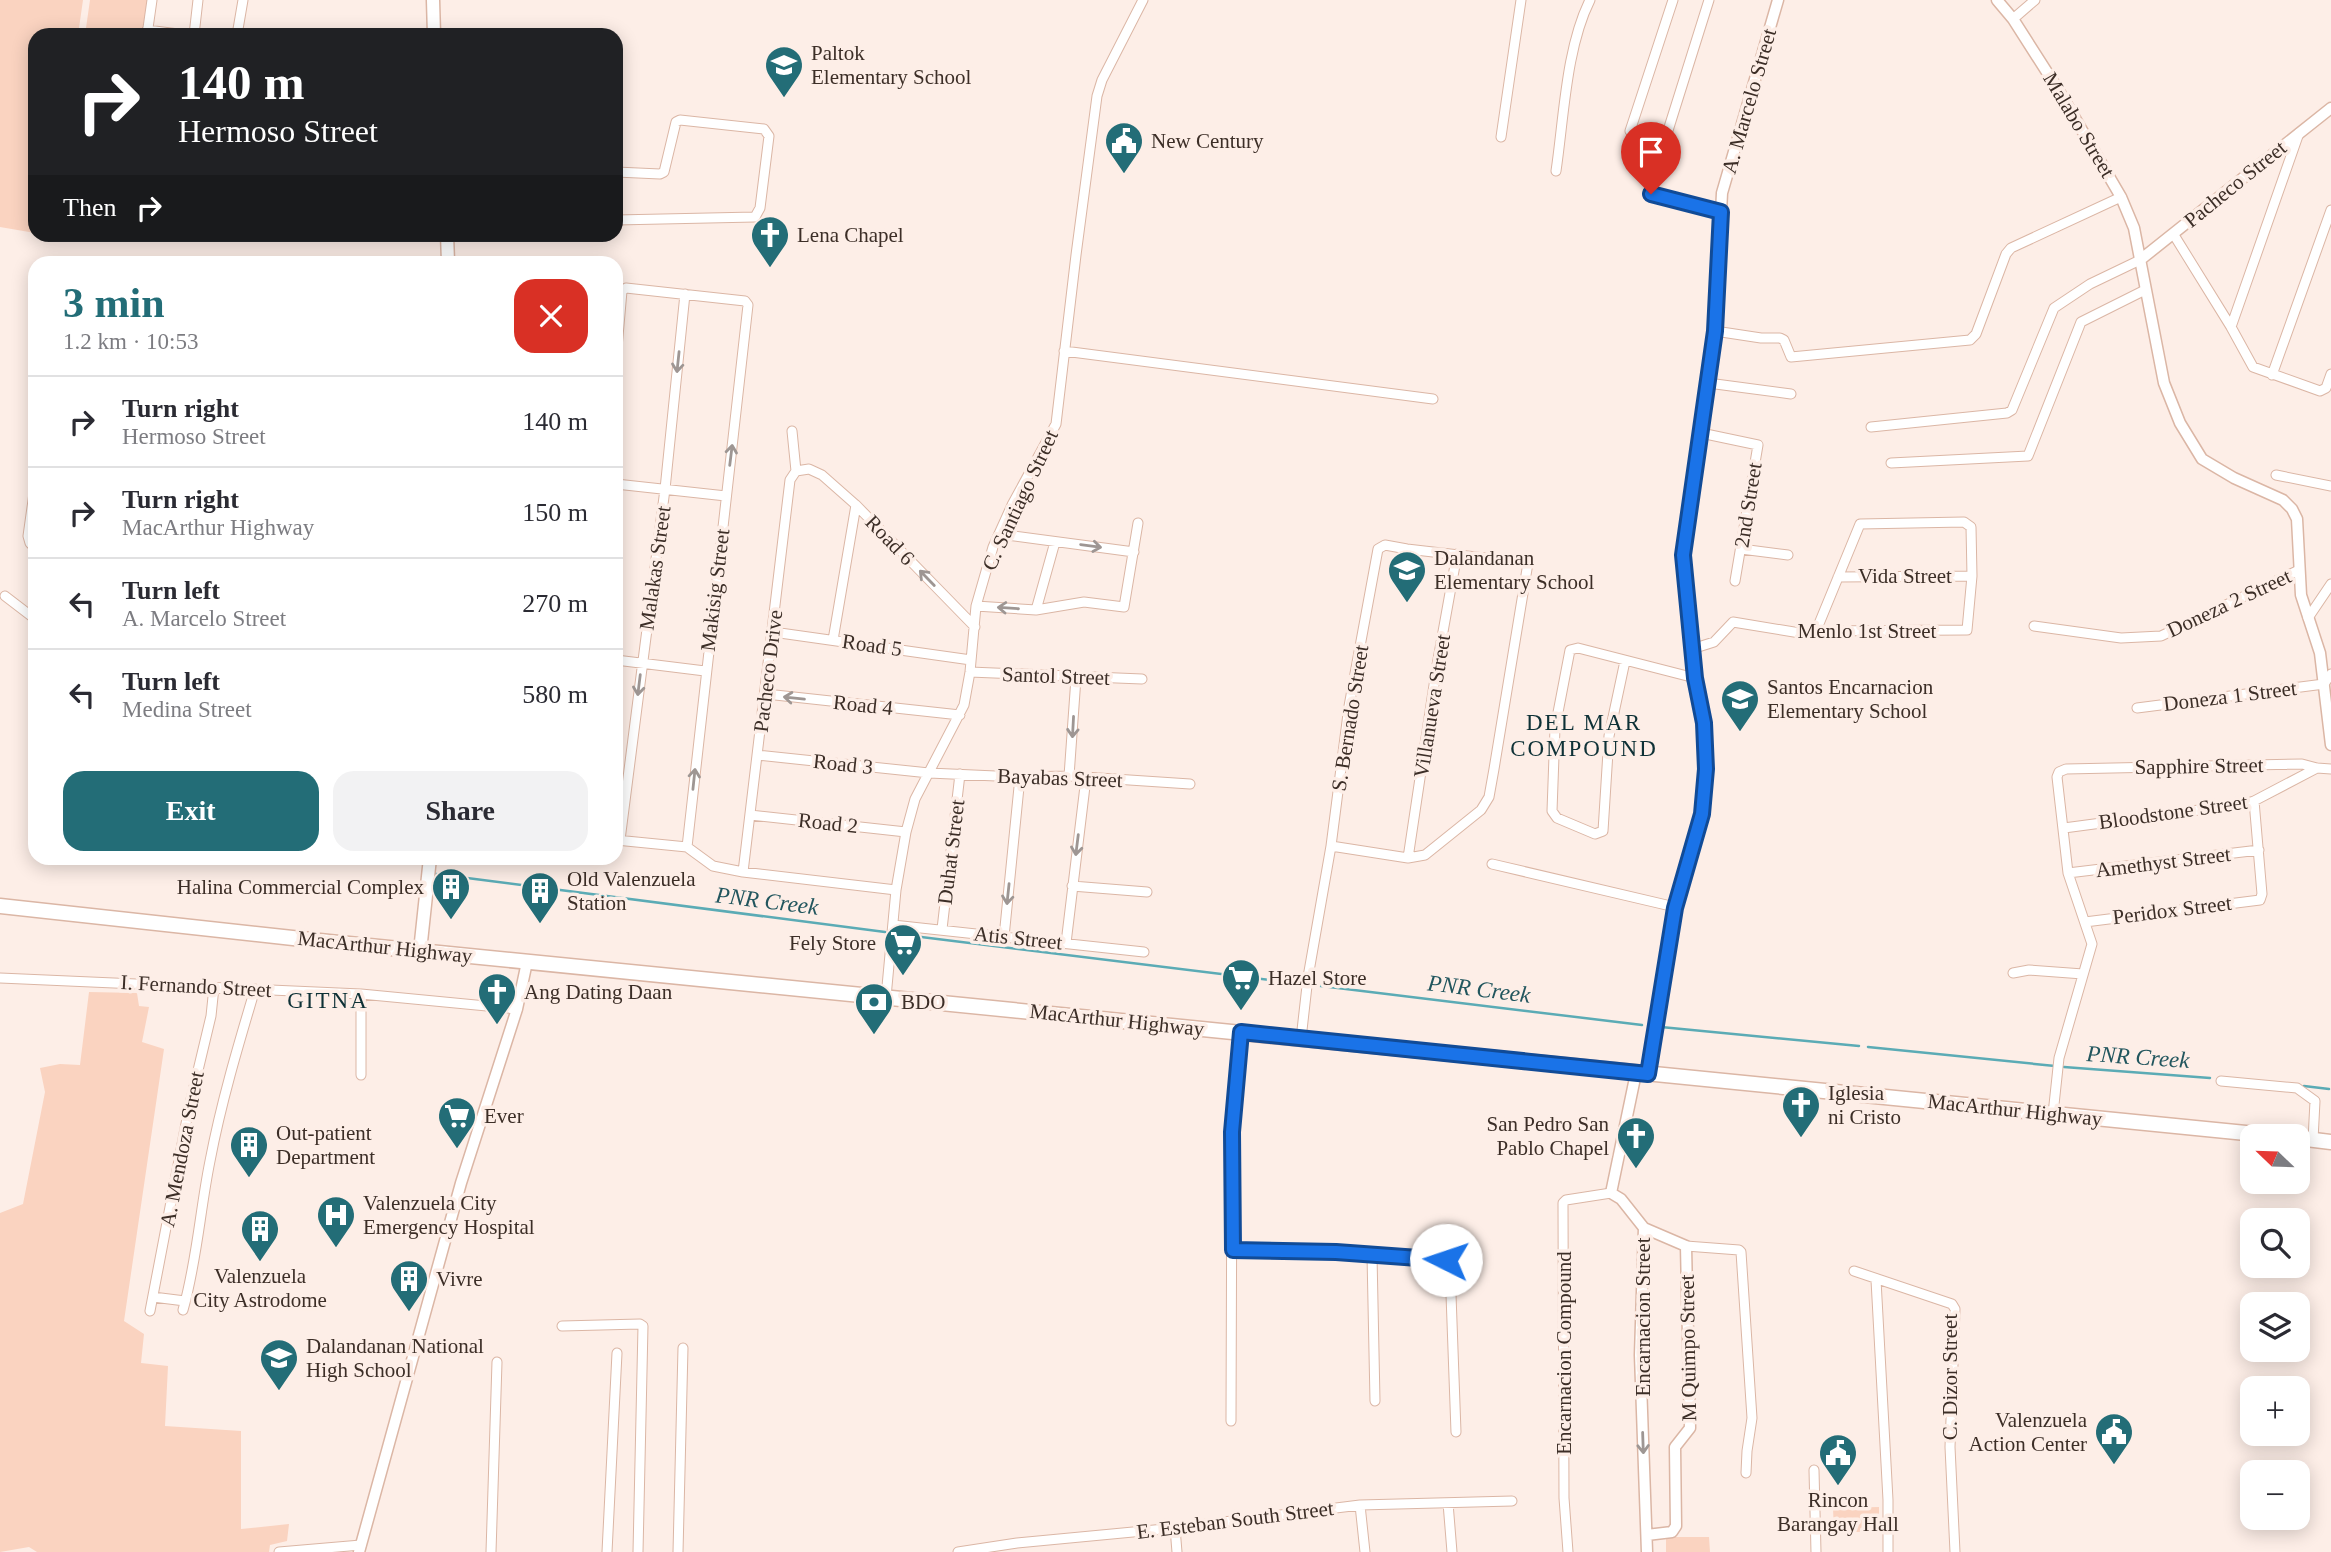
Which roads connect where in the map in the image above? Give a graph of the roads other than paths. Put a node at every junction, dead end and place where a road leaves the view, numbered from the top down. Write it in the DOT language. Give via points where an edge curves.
graph roads {
  1 [pos="152,0"];
  2 [pos="198,0"];
  3 [pos="243,0"];
  4 [pos="433,0"];
  5 [pos="1143,0"];
  6 [pos="1521,0"];
  7 [pos="1590,0"];
  8 [pos="1673,0"];
  9 [pos="1709,0"];
  10 [pos="1778,0"];
  11 [pos="1997,0"];
  12 [pos="2035,0"];
  13 [pos="2013,19"];
  14 [pos="148,28"];
  15 [pos="195,28"];
  16 [pos="238,28"];
  17 [pos="434,28"];
  18 [pos="2331,108"];
  19 [pos="1630,131"];
  20 [pos="2299,132"];
  21 [pos="1501,137"];
  22 [pos="1556,171"];
  23 [pos="623,172"];
  24 [pos="2121,197"];
  25 [pos="2331,210"];
  26 [pos="1721,212"];
  27 [pos="623,220"];
  28 [pos="2174,235"];
  29 [pos="2140,260"];
  30 [pos="623,290"];
  31 [pos="2145,290"];
  32 [pos="685,294"];
  33 [pos="2231,327"];
  34 [pos="1715,331"];
  35 [pos="1064,351"];
  36 [pos="2331,374"];
  37 [pos="2272,375"];
  38 [pos="1708,383"];
  39 [pos="1791,394"];
  40 [pos="1433,399"];
  41 [pos="1871,427"];
  42 [pos="792,431"];
  43 [pos="1701,433"];
  44 [pos="1891,463"];
  45 [pos="796,471"];
  46 [pos="2276,475"];
  47 [pos="623,485"];
  48 [pos="2331,486"];
  49 [pos="665,489"];
  50 [pos="726,496"];
  51 [pos="856,505"];
  52 [pos="1138,523"];
  53 [pos="999,534"];
  54 [pos="1055,542"];
  55 [pos="1741,549"];
  56 [pos="1134,552"];
  57 [pos="1457,554"];
  58 [pos="1788,555"];
  59 [pos="2299,570"];
  60 [pos="1972,576"];
  61 [pos="1838,577"];
  62 [pos="1735,581"];
  63 [pos="2331,584"];
  64 [pos="5,596"];
  65 [pos="976,606"];
  66 [pos="1036,610"];
  67 [pos="28,614"];
  68 [pos="2308,618"];
  69 [pos="2034,626"];
  70 [pos="975,627"];
  71 [pos="1816,631"];
  72 [pos="774,632"];
  73 [pos="833,640"];
  74 [pos="1692,649"];
  75 [pos="971,660"];
  76 [pos="623,661"];
  77 [pos="1625,661"];
  78 [pos="642,663"];
  79 [pos="705,671"];
  80 [pos="970,672"];
  81 [pos="1076,678"];
  82 [pos="1695,678"];
  83 [pos="1142,679"];
  84 [pos="2328,686"];
  85 [pos="766,694"];
  86 [pos="2137,708"];
  87 [pos="960,716"];
  88 [pos="2331,745"];
  89 [pos="757,755"];
  90 [pos="2317,768"];
  91 [pos="2331,769"];
  92 [pos="929,773"];
  93 [pos="960,774"];
  94 [pos="1069,776"];
  95 [pos="1020,777"];
  96 [pos="1086,778"];
  97 [pos="1190,784"];
  98 [pos="2254,801"];
  99 [pos="623,803"];
  100 [pos="750,815"];
  101 [pos="2064,828"];
  102 [pos="906,832"];
  103 [pos="623,841"];
  104 [pos="1331,846"];
  105 [pos="687,847"];
  106 [pos="2259,850"];
  107 [pos="1408,858"];
  108 [pos="1492,864"];
  109 [pos="429,865"];
  110 [pos="743,872"];
  111 [pos="2068,873"];
  112 [pos="1072,886"];
  113 [pos="896,890"];
  114 [pos="1147,892"];
  115 [pos="0,906"];
  116 [pos="1675,908"];
  117 [pos="2085,922"];
  118 [pos="892,925"];
  119 [pos="942,929"];
  120 [pos="1004,937"];
  121 [pos="1066,943"];
  122 [pos="420,951"];
  123 [pos="1144,952"];
  124 [pos="527,962"];
  125 [pos="2013,973"];
  126 [pos="2083,974"];
  127 [pos="0,978"];
  128 [pos="214,987"];
  129 [pos="255,989"];
  130 [pos="361,994"];
  131 [pos="886,997"];
  132 [pos="517,1009"];
  133 [pos="1241,1032"];
  134 [pos="1301,1039"];
  135 [pos="1642,1073"];
  136 [pos="361,1075"];
  137 [pos="2221,1081"];
  138 [pos="2053,1114"];
  139 [pos="2309,1124"];
  140 [pos="2240,1132"];
  141 [pos="2310,1140"];
  142 [pos="2331,1142"];
  143 [pos="1611,1193"];
  144 [pos="1644,1228"];
  145 [pos="1686,1246"];
  146 [pos="1233,1250"];
  147 [pos="1372,1255"];
  148 [pos="1854,1271"];
  149 [pos="1876,1280"];
  150 [pos="153,1297"];
  151 [pos="150,1311"];
  152 [pos="562,1326"];
  153 [pos="683,1348"];
  154 [pos="617,1353"];
  155 [pos="497,1362"];
  156 [pos="1375,1401"];
  157 [pos="1231,1421"];
  158 [pos="1456,1432"];
  159 [pos="1814,1470"];
  160 [pos="1746,1473"];
  161 [pos="1512,1501"];
  162 [pos="1448,1503"];
  163 [pos="1360,1505"];
  164 [pos="1175,1528"];
  165 [pos="1647,1535"];
  166 [pos="360,1549"];
  167 [pos="279,1552"];
  168 [pos="491,1552"];
  169 [pos="607,1552"];
  170 [pos="638,1552"];
  171 [pos="678,1552"];
  172 [pos="958,1552"];
  173 [pos="1177,1552"];
  174 [pos="1365,1552"];
  175 [pos="1452,1552"];
  176 [pos="1568,1552"];
  177 [pos="1647,1552"];
  178 [pos="1816,1552"];
  179 [pos="1888,1552"];
  180 [pos="1955,1552"];
  1 -- 14 [label="street"];
  2 -- 15 [label="street"];
  3 -- 16 [label="street"];
  4 -- 17 [label="main road"];
  5 -- 35 [label="street, C. Santiago Street" via="1097,96"];
  6 -- 21 [label="street"];
  7 -- 22 [label="street" via="1575,41"];
  8 -- 19 [label="street"];
  9 -- 26 [label="street" via="1649,191"];
  10 -- 26 [label="street, A. Marcelo Street" via="1722,193"];
  11 -- 13 [label="street, Malabo Street"];
  12 -- 13 [label="street"];
  13 -- 24 [label="street, Malabo Street"];
  18 -- 20 [label="street, Pacheco Street"];
  20 -- 28 [label="street, Pacheco Street"];
  20 -- 33 [label="street"];
  23 -- 27 [label="street" via="664,172 680,120 764,129 769,136 755,217"];
  24 -- 29 [label="street, Malabo Street"];
  24 -- 34 [label="street" via="2011,248 1970,340 1791,357 1780,338"];
  25 -- 37 [label="street"];
  26 -- 34 [label="street, A. Marcelo Street"];
  28 -- 29 [label="street, Pacheco Street"];
  28 -- 33 [label="street"];
  29 -- 31 [label="street, Malabo Street"];
  29 -- 41 [label="street" via="2054,308 2007,413"];
  30 -- 32 [label="street"];
  31 -- 44 [label="street" via="2081,322 2028,456"];
  31 -- 59 [label="street, Malabo Street" via="2164,383 2180,423 2202,458 2292,509 2297,519"];
  32 -- 49 [label="street, Malakas Street, one-way"];
  50 -- 32 [label="street, Makisig Street, one-way" via="748,305"];
  33 -- 37 [label="street" via="2253,367"];
  34 -- 38 [label="street, A. Marcelo Street"];
  35 -- 40 [label="street"];
  35 -- 53 [label="street, C. Santiago Street" via="1056,424"];
  36 -- 37 [label="street" via="2320,391"];
  38 -- 39 [label="street"];
  38 -- 43 [label="street, A. Marcelo Street"];
  42 -- 45 [label="street"];
  43 -- 55 [label="street, 2nd Street" via="1758,445"];
  43 -- 74 [label="street, A. Marcelo Street" via="1683,555"];
  45 -- 51 [label="street, Road 6" via="810,469 822,475"];
  45 -- 72 [label="street, Pacheco Drive" via="790,480"];
  46 -- 48 [label="street"];
  47 -- 49 [label="street"];
  49 -- 50 [label="street"];
  49 -- 78 [label="street, Malakas Street"];
  50 -- 79 [label="street, Makisig Street"];
  70 -- 51 [label="street, Road 6, one-way"];
  51 -- 73 [label="street"];
  52 -- 56 [label="street"];
  53 -- 54 [label="street"];
  53 -- 65 [label="street, C. Santiago Street"];
  54 -- 56 [label="street, one-way"];
  54 -- 66 [label="street"];
  55 -- 58 [label="street"];
  55 -- 62 [label="street, 2nd Street"];
  56 -- 66 [label="street" via="1124,607 1084,603"];
  57 -- 104 [label="street, S. Bernado Street" via="1385,545 1378,549 1349,706"];
  57 -- 107 [label="street, Villanueva Street"];
  57 -- 107 [label="street, S. Bernado Street" via="1528,563 1489,797 1481,810 1448,838 1425,855"];
  59 -- 68 [label="street"];
  59 -- 69 [label="street, Doneza 2 Street" via="2161,636 2121,638"];
  60 -- 61 [label="street, Vida Street"];
  60 -- 61 [label="street" via="1971,527 1964,522 1864,522"];
  60 -- 71 [label="street, Menlo 1st Street" via="1968,628 1964,631"];
  61 -- 71 [label="street"];
  63 -- 68 [label="street"];
  64 -- 67 [label="street"];
  66 -- 65 [label="street, one-way"];
  65 -- 70 [label="street, C. Santiago Street"];
  68 -- 84 [label="street"];
  70 -- 75 [label="street, C. Santiago Street"];
  71 -- 74 [label="street, Menlo 1st Street" via="1806,634 1733,622 1714,642"];
  72 -- 73 [label="street, Road 5"];
  72 -- 85 [label="street, Pacheco Drive"];
  73 -- 75 [label="street, Road 5"];
  74 -- 82 [label="street, A. Marcelo Street"];
  75 -- 80 [label="street, C. Santiago Street"];
  76 -- 78 [label="street"];
  77 -- 77 [label="street" via="1578,648 1570,650 1555,727 1552,811 1557,818 1595,834 1603,831 1609,736"];
  77 -- 82 [label="street"];
  78 -- 79 [label="street"];
  78 -- 99 [label="street, Malakas Street, one-way"];
  105 -- 79 [label="street, Makisig Street, one-way"];
  80 -- 81 [label="street, Santol Street"];
  80 -- 87 [label="street, C. Santiago Street"];
  81 -- 83 [label="street, Santol Street"];
  81 -- 94 [label="street, one-way"];
  82 -- 116 [label="street, A. Marcelo Street" via="1704,723 1706,769 1702,814"];
  84 -- 86 [label="street, Doneza 1 Street"];
  84 -- 88 [label="street"];
  87 -- 85 [label="street, Road 4, one-way"];
  85 -- 89 [label="street, Pacheco Drive"];
  87 -- 92 [label="street, C. Santiago Street"];
  89 -- 92 [label="street, Road 3"];
  89 -- 100 [label="street, Pacheco Drive"];
  90 -- 91 [label="street, Sapphire Street"];
  90 -- 98 [label="street, Bloodstone Street"];
  90 -- 101 [label="street, Sapphire Street" via="2302,764 2066,769 2057,777"];
  92 -- 93 [label="street, Bayabas Street"];
  92 -- 102 [label="street, C. Santiago Street" via="915,799"];
  93 -- 95 [label="street, Bayabas Street"];
  93 -- 119 [label="street, Duhat Street"];
  94 -- 95 [label="street, Bayabas Street"];
  94 -- 96 [label="street, Bayabas Street"];
  95 -- 120 [label="street, one-way"];
  96 -- 97 [label="street, Bayabas Street"];
  96 -- 112 [label="street, one-way"];
  98 -- 101 [label="street, Bloodstone Street"];
  98 -- 106 [label="street"];
  100 -- 102 [label="street, Road 2"];
  100 -- 110 [label="street, Pacheco Drive"];
  101 -- 111 [label="street"];
  102 -- 113 [label="street, C. Santiago Street"];
  103 -- 105 [label="street"];
  104 -- 107 [label="street"];
  104 -- 134 [label="street, S. Bernado Street"];
  105 -- 110 [label="street" via="713,866"];
  106 -- 111 [label="street, Amethyst Street"];
  106 -- 117 [label="street, Peridox Street" via="2260,900"];
  108 -- 116 [label="street"];
  109 -- 122 [label="main road"];
  110 -- 113 [label="street"];
  111 -- 117 [label="street"];
  112 -- 114 [label="street"];
  112 -- 121 [label="street"];
  113 -- 118 [label="street, C. Santiago Street"];
  115 -- 122 [label="highway, MacArthur Highway"];
  116 -- 135 [label="street, A. Marcelo Street"];
  117 -- 126 [label="street" via="2092,944"];
  118 -- 119 [label="street, Atis Street"];
  118 -- 131 [label="street, C. Santiago Street"];
  119 -- 120 [label="street, Atis Street"];
  120 -- 121 [label="street, Atis Street"];
  121 -- 123 [label="street, Atis Street"];
  122 -- 124 [label="highway, MacArthur Highway"];
  124 -- 131 [label="highway, MacArthur Highway"];
  124 -- 132 [label="street"];
  125 -- 126 [label="street"];
  126 -- 138 [label="street" via="2059,1058"];
  127 -- 128 [label="street, I. Fernando Street"];
  128 -- 129 [label="street, I. Fernando Street"];
  128 -- 150 [label="street, A. Mendoza Street"];
  129 -- 130 [label="street, I. Fernando Street"];
  129 -- 150 [label="street" via="226,1085 184,1306"];
  130 -- 132 [label="street, I. Fernando Street"];
  130 -- 136 [label="street"];
  131 -- 133 [label="highway, MacArthur Highway"];
  132 -- 166 [label="street" via="461,1183"];
  133 -- 134 [label="highway, MacArthur Highway"];
  133 -- 146 [label="street" via="1232,1132"];
  134 -- 135 [label="highway, MacArthur Highway"];
  135 -- 138 [label="highway, MacArthur Highway"];
  135 -- 143 [label="street"];
  137 -- 139 [label="street" via="2297,1088 2315,1101"];
  138 -- 140 [label="highway, MacArthur Highway"];
  141 -- 142 [label="highway"];
  143 -- 144 [label="street, Encarnacion Street"];
  143 -- 176 [label="street, Encarnacion Compound" via="1563,1203"];
  144 -- 145 [label="street"];
  144 -- 165 [label="street, Encarnacion Street, one-way" via="1640,1355"];
  145 -- 160 [label="street" via="1741,1252 1752,1418"];
  145 -- 165 [label="street, M Quimpo Street" via="1690,1427 1676,1444 1676,1526 1672,1532"];
  146 -- 147 [label="street"];
  146 -- 157 [label="street"];
  147 -- 156 [label="street"];
  147 -- 158 [label="street" via="1446,1260 1450,1267"];
  148 -- 149 [label="street, C. Dizor Street"];
  149 -- 179 [label="street"];
  149 -- 180 [label="street, C. Dizor Street" via="1952,1304 1955,1309 1950,1447"];
  150 -- 151 [label="street, A. Mendoza Street"];
  152 -- 170 [label="street" via="643,1326"];
  153 -- 171 [label="street"];
  154 -- 169 [label="street"];
  155 -- 168 [label="street"];
  159 -- 178 [label="street"];
  161 -- 162 [label="street, E. Esteban South Street"];
  162 -- 163 [label="street, E. Esteban South Street"];
  162 -- 175 [label="street"];
  163 -- 164 [label="street, E. Esteban South Street"];
  163 -- 174 [label="street"];
  164 -- 172 [label="street, E. Esteban South Street"];
  164 -- 173 [label="street"];
  165 -- 177 [label="street, Encarnacion Street"];
  166 -- 167 [label="street" via="328,1546"];
}
